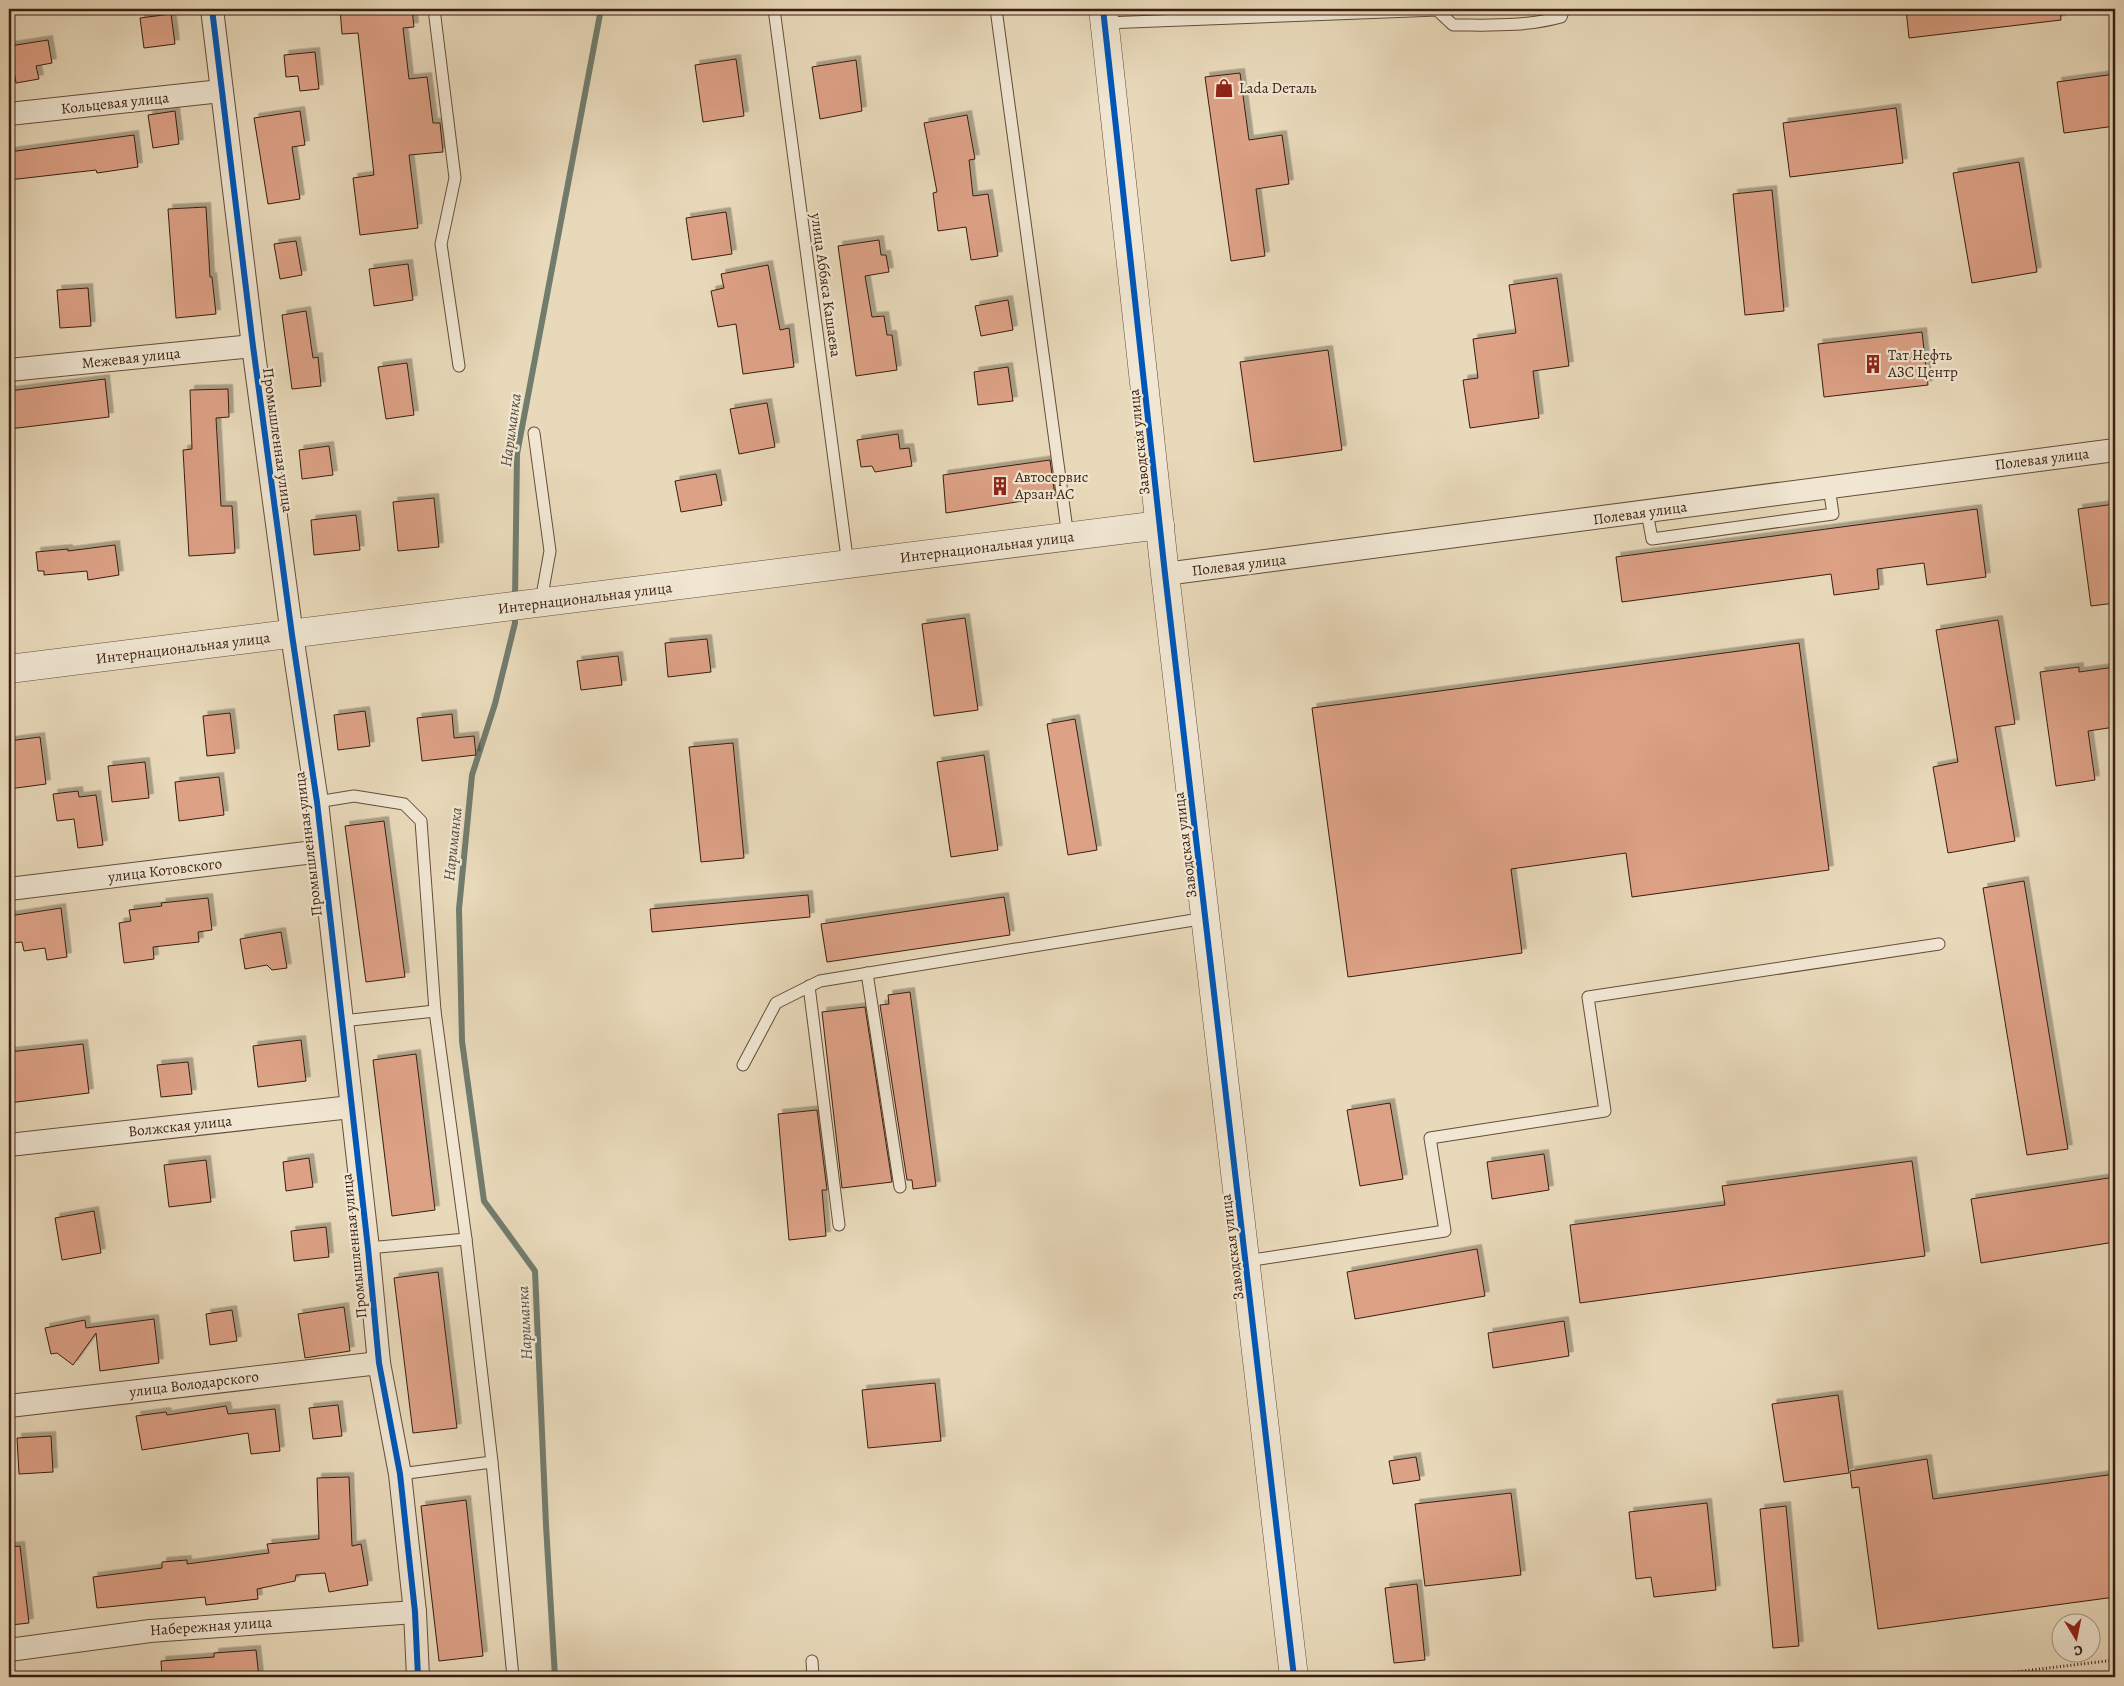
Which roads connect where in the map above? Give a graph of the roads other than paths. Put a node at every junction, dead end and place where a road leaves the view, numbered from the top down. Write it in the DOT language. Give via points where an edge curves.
graph roads {
  1 [pos="212,9"];
  2 [pos="434,9"];
  3 [pos="774,9"];
  4 [pos="996,9"];
  5 [pos="1564,9"];
  6 [pos="1222,14"];
  7 [pos="1104,16"];
  8 [pos="221,91"];
  9 [pos="9,114"];
  10 [pos="253,346"];
  11 [pos="458,366"];
  12 [pos="9,370"];
  13 [pos="534,433"];
  14 [pos="2115,450"];
  15 [pos="1160,525"];
  16 [pos="1068,537"];
  17 [pos="848,565"];
  18 [pos="1165,574"];
  19 [pos="541,603"];
  20 [pos="292,635"];
  21 [pos="9,669"];
  22 [pos="317,802"];
  23 [pos="322,851"];
  24 [pos="9,889"];
  25 [pos="1206,918"];
  26 [pos="1939,944"];
  27 [pos="867,973"];
  28 [pos="809,986"];
  29 [pos="435,1011"];
  30 [pos="342,1020"];
  31 [pos="742,1064"];
  32 [pos="351,1107"];
  33 [pos="9,1145"];
  34 [pos="900,1187"];
  35 [pos="839,1225"];
  36 [pos="466,1239"];
  37 [pos="368,1248"];
  38 [pos="1246,1261"];
  39 [pos="379,1363"];
  40 [pos="9,1406"];
  41 [pos="492,1462"];
  42 [pos="400,1474"];
  43 [pos="415,1612"];
  44 [pos="9,1650"];
  45 [pos="812,1661"];
  46 [pos="418,1677"];
  47 [pos="513,1677"];
  48 [pos="813,1677"];
  49 [pos="1294,1677"];
  1 -- 8 [label="street, Промышленная улица"];
  2 -- 11 [label="lane" via="455,178 441,244"];
  3 -- 17 [label="lane, улица Аббяса Кашаева"];
  4 -- 16 [label="lane"];
  5 -- 6 [label="lane" via="1560,17 1537,24 1503,25 1453,25 1436,10"];
  6 -- 7 [label="lane"];
  7 -- 15 [label="street, Заводская улица"];
  8 -- 9 [label="street, Кольцевая улица"];
  8 -- 10 [label="street, Промышленная улица"];
  10 -- 12 [label="street, Межевая улица"];
  10 -- 20 [label="street, Промышленная улица"];
  13 -- 19 [label="lane" via="550,551"];
  14 -- 18 [label="street, Полевая улица"];
  15 -- 16 [label="street, Интернациональная улица"];
  15 -- 18 [label="street, Заводская улица"];
  16 -- 17 [label="street, Интернациональная улица"];
  17 -- 19 [label="street, Интернациональная улица"];
  18 -- 25 [label="street, Заводская улица"];
  19 -- 20 [label="street, Интернациональная улица"];
  20 -- 21 [label="street, Интернациональная улица"];
  20 -- 22 [label="street, Промышленная улица"];
  22 -- 23 [label="street, Промышленная улица"];
  22 -- 29 [label="lane" via="354,796 404,804 420,822"];
  23 -- 24 [label="street, улица Котовского"];
  23 -- 30 [label="street, Промышленная улица"];
  25 -- 27 [label="lane"];
  25 -- 38 [label="street, Заводская улица"];
  26 -- 38 [label="lane" via="1588,997 1605,1111 1430,1138 1445,1231"];
  27 -- 28 [label="lane"];
  27 -- 34 [label="lane"];
  28 -- 31 [label="lane" via="776,1003"];
  28 -- 35 [label="lane"];
  29 -- 30 [label="lane"];
  29 -- 36 [label="lane"];
  30 -- 32 [label="street, Промышленная улица"];
  32 -- 33 [label="street, Волжская улица"];
  32 -- 37 [label="street, Промышленная улица"];
  36 -- 37 [label="lane"];
  36 -- 41 [label="lane"];
  37 -- 39 [label="street, Промышленная улица"];
  38 -- 49 [label="street, Заводская улица"];
  39 -- 40 [label="street, улица Володарского"];
  39 -- 42 [label="street, Промышленная улица"];
  41 -- 42 [label="lane"];
  41 -- 47 [label="lane"];
  42 -- 43 [label="street, Промышленная улица"];
  43 -- 44 [label="street, Набережная улица" via="150,1630"];
  43 -- 46 [label="street, Промышленная улица"];
  45 -- 48 [label="lane"];
}
